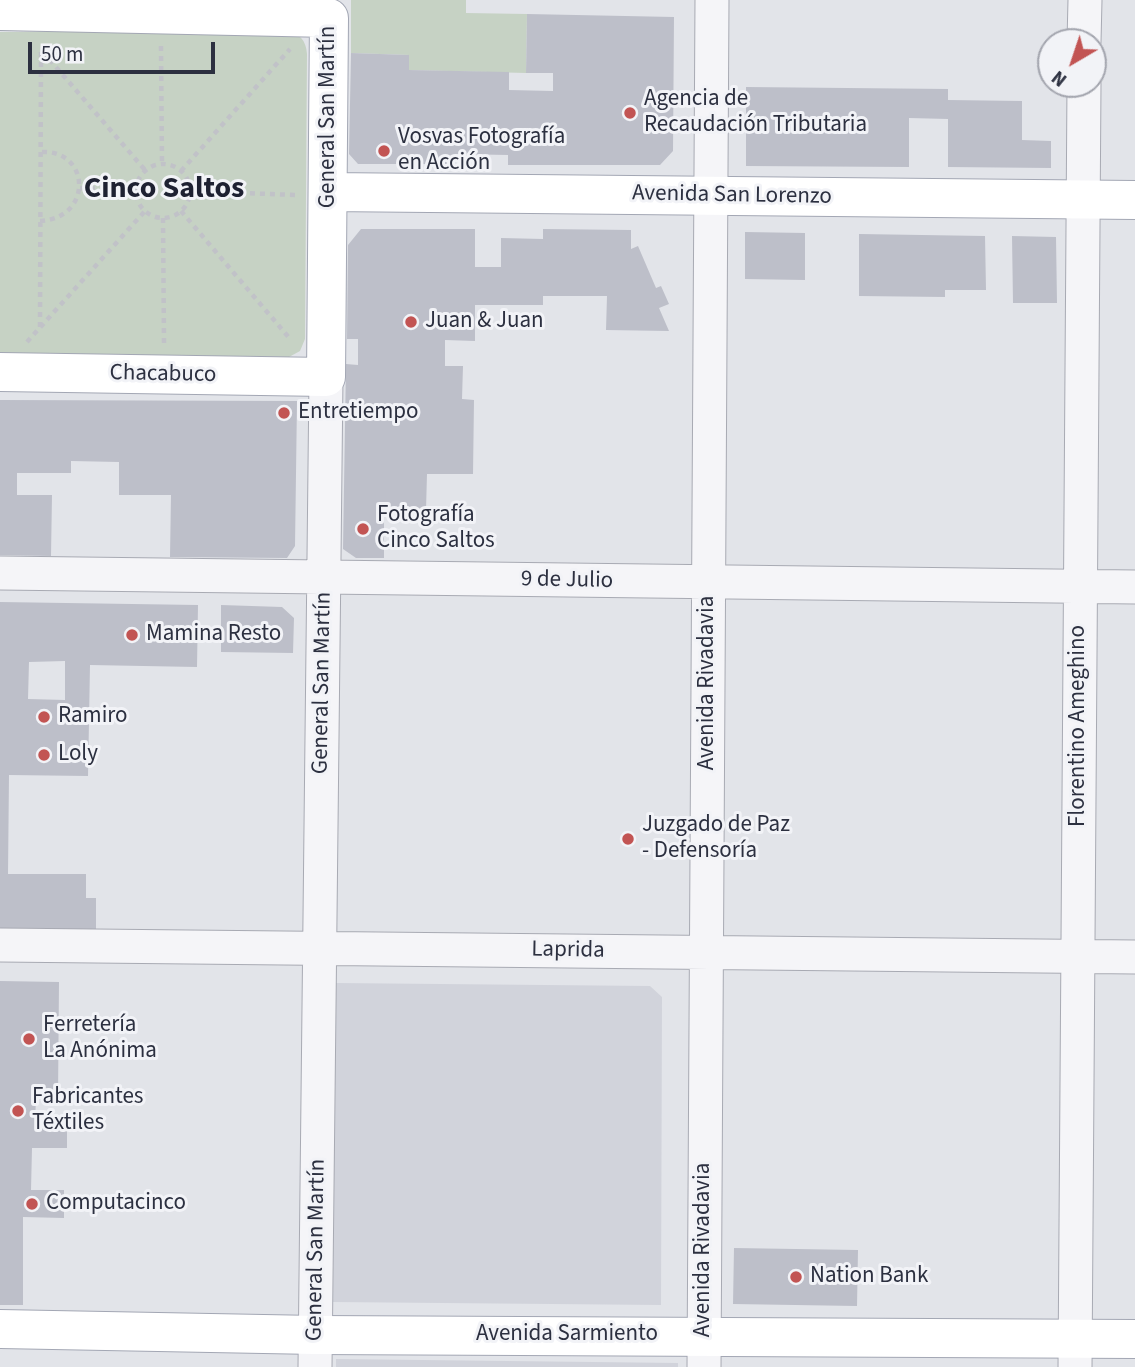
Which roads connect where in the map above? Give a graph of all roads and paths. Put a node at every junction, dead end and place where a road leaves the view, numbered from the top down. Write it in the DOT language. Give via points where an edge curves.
graph roads {
  1 [pos="712,0"];
  2 [pos="1085,0"];
  3 [pos="329,9"];
  4 [pos="0,11"];
  5 [pos="1084,28"];
  6 [pos="35,42"];
  7 [pos="174,43"];
  8 [pos="290,49"];
  9 [pos="41,50"];
  10 [pos="1084,98"];
  11 [pos="41,152"];
  12 [pos="162,164"];
  13 [pos="145,170"];
  14 [pos="181,171"];
  15 [pos="80,188"];
  16 [pos="136,190"];
  17 [pos="306,190"];
  18 [pos="190,191"];
  19 [pos="711,196"];
  20 [pos="1083,200"];
  21 [pos="1135,200"];
  22 [pos="295,208"];
  23 [pos="145,211"];
  24 [pos="180,211"];
  25 [pos="163,218"];
  26 [pos="40,221"];
  27 [pos="40,327"];
  28 [pos="294,335"];
  29 [pos="27,342"];
  30 [pos="164,343"];
  31 [pos="0,372"];
  32 [pos="326,377"];
  33 [pos="0,573"];
  34 [pos="324,579"];
  35 [pos="709,583"];
  36 [pos="1080,586"];
  37 [pos="1135,587"];
  38 [pos="0,945"];
  39 [pos="320,948"];
  40 [pos="706,952"];
  41 [pos="1078,957"];
  42 [pos="1135,957"];
  43 [pos="0,1329"];
  44 [pos="1135,1339"];
  45 [pos="316,1351"];
  46 [pos="704,1351"];
  47 [pos="1075,1352"];
  1 -- 19 [label="street, Avenida Rivadavia"];
  2 -- 5 [label="street"];
  3 -- 4 [label="main road"];
  3 -- 17 [label="main road, General San Martín"];
  6 -- 9 [label="path"];
  7 -- 12 [label="path" via="160,43"];
  8 -- 14 [label="path"];
  9 -- 11 [label="path"];
  9 -- 13 [label="path"];
  10 -- 20 [label="street, Florentino Ameghino"];
  11 -- 15 [label="path" via="67,159"];
  11 -- 26 [label="path"];
  12 -- 13 [label="path"];
  12 -- 14 [label="path"];
  13 -- 16 [label="path"];
  14 -- 18 [label="path"];
  15 -- 16 [label="path"];
  15 -- 26 [label="path" via="68,212"];
  16 -- 23 [label="path"];
  17 -- 18 [label="path"];
  17 -- 19 [label="main road, Avenida San Lorenzo"];
  17 -- 22 [label="path"];
  17 -- 32 [label="main road, General San Martín"];
  18 -- 24 [label="path"];
  19 -- 20 [label="main road, Avenida San Lorenzo"];
  19 -- 35 [label="street, Avenida Rivadavia"];
  20 -- 21 [label="main road, Avenida San Lorenzo"];
  20 -- 36 [label="street, Florentino Ameghino"];
  23 -- 25 [label="path"];
  23 -- 27 [label="path"];
  24 -- 25 [label="path"];
  24 -- 28 [label="path" via="291,340"];
  25 -- 30 [label="path"];
  26 -- 27 [label="path"];
  27 -- 29 [label="path"];
  31 -- 32 [label="main road, Chacabuco"];
  32 -- 34 [label="street, General San Martín"];
  33 -- 34 [label="street, 9 de Julio"];
  34 -- 35 [label="street, 9 de Julio"];
  34 -- 39 [label="street, General San Martín"];
  35 -- 36 [label="street, 9 de Julio"];
  35 -- 40 [label="street, Avenida Rivadavia"];
  36 -- 37 [label="street, 9 de Julio"];
  36 -- 41 [label="street, Florentino Ameghino"];
  38 -- 39 [label="street, Laprida"];
  39 -- 40 [label="street, Laprida"];
  39 -- 45 [label="street, General San Martín"];
  40 -- 41 [label="street, Laprida"];
  40 -- 46 [label="street, Avenida Rivadavia"];
  41 -- 42 [label="street, Laprida"];
  41 -- 47 [label="street, Florentino Ameghino"];
  43 -- 45 [label="main road, Avenida Sarmiento"];
  44 -- 47 [label="main road, Avenida Sarmiento"];
  45 -- 46 [label="main road, Avenida Sarmiento"];
  46 -- 47 [label="main road, Avenida Sarmiento"];
}
